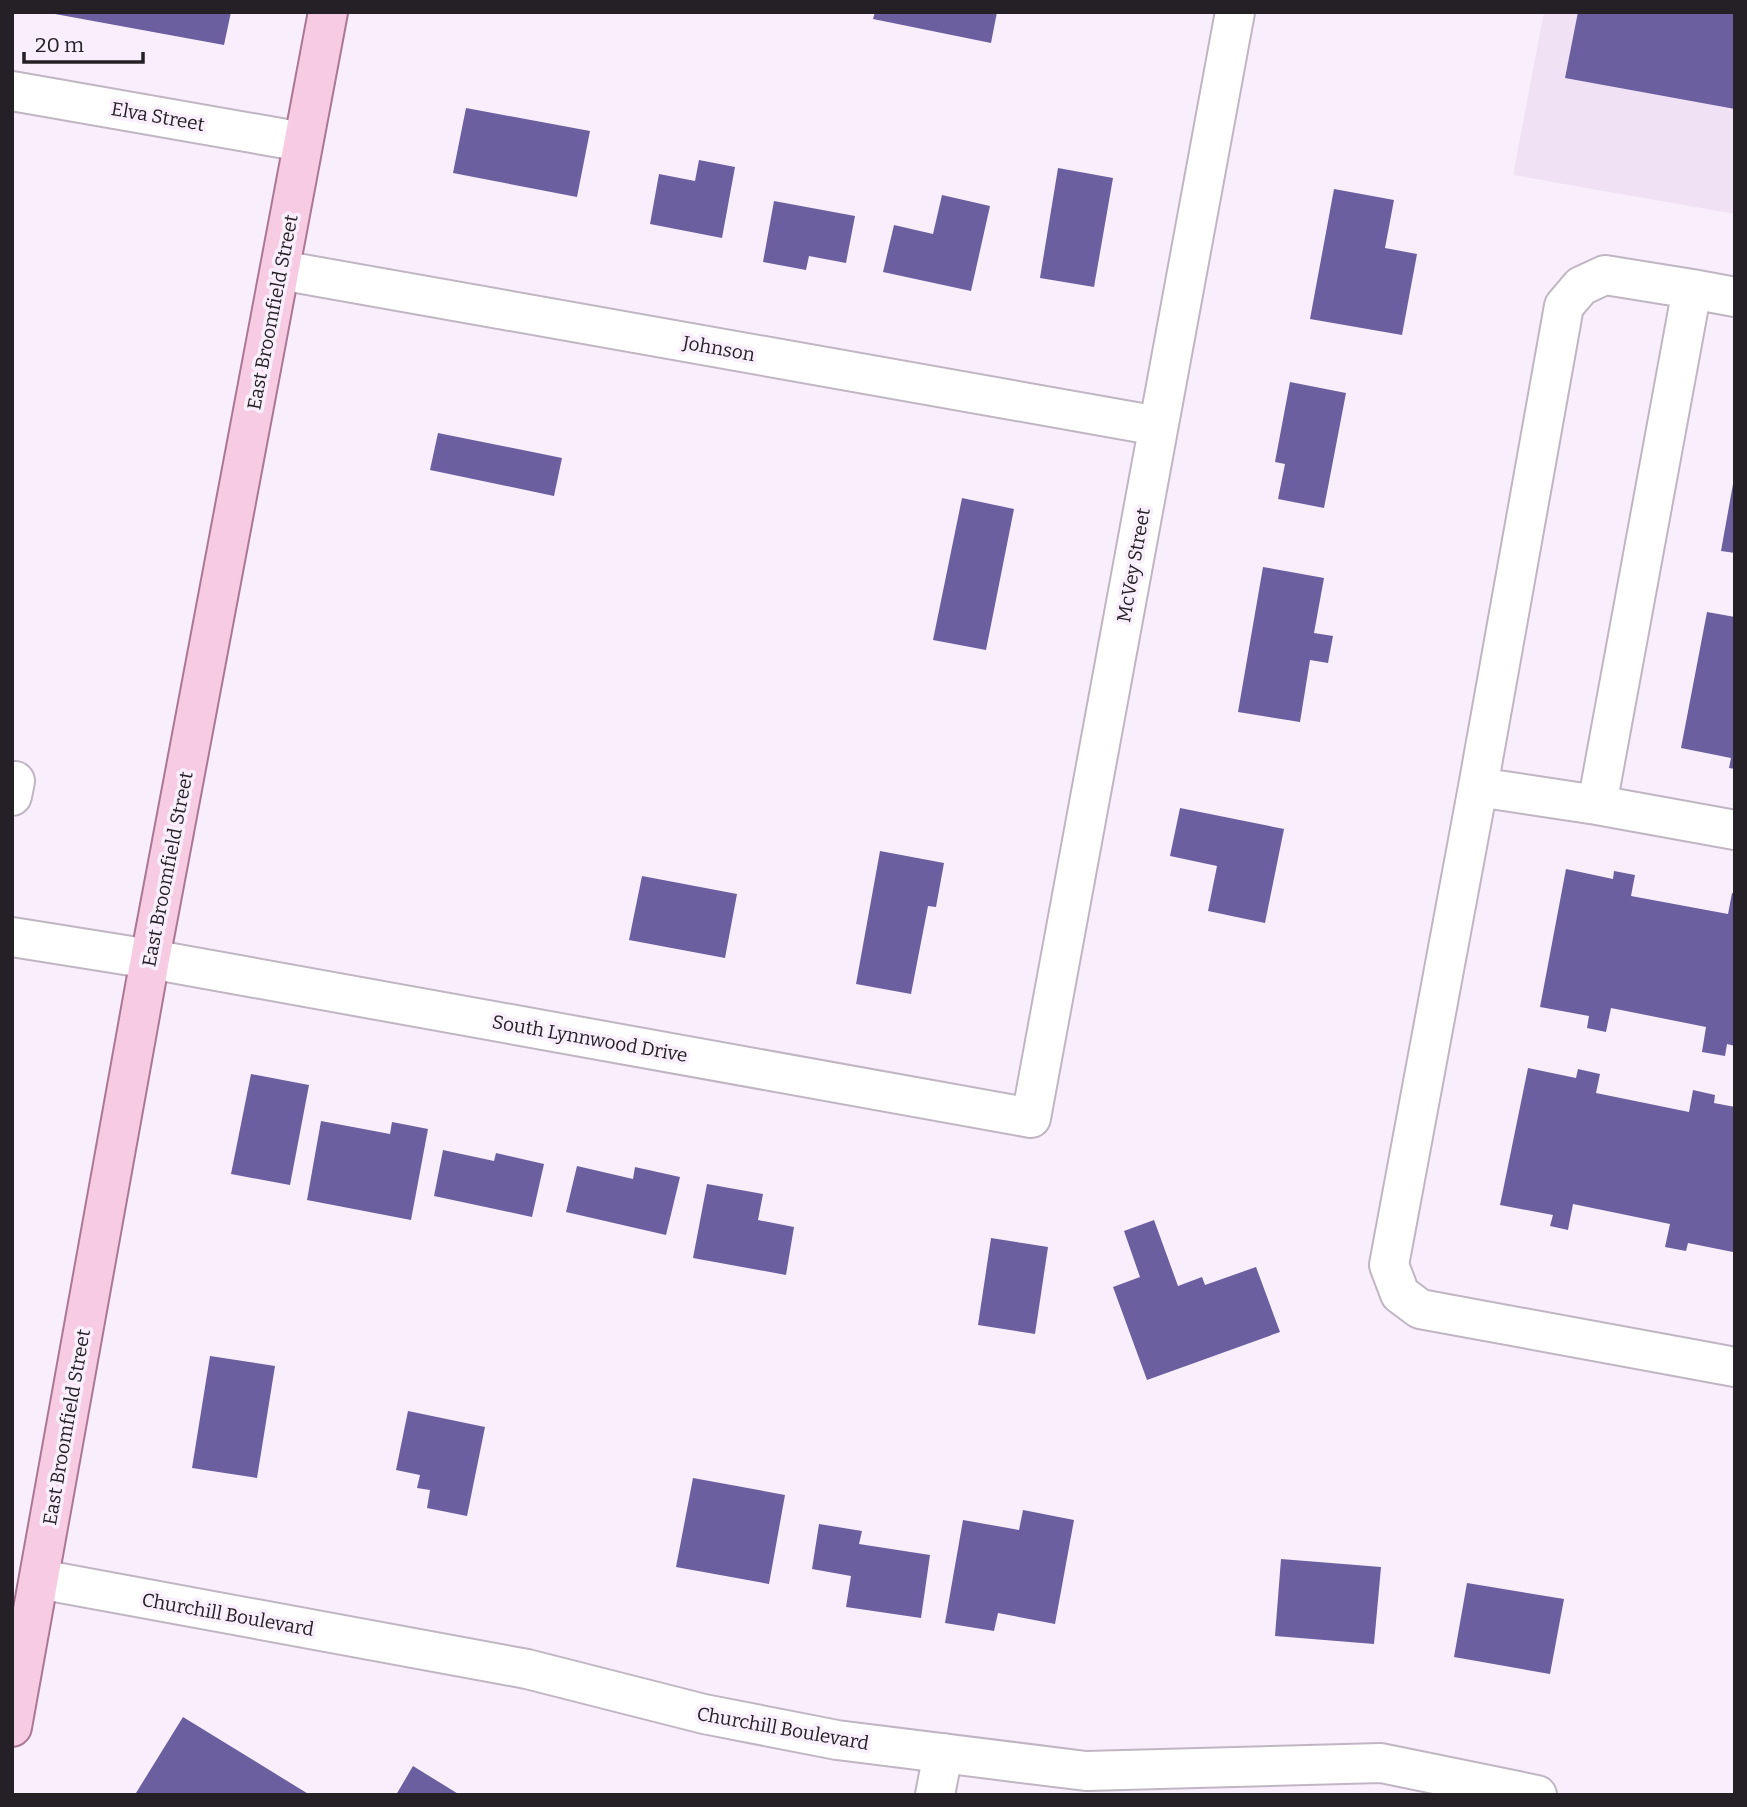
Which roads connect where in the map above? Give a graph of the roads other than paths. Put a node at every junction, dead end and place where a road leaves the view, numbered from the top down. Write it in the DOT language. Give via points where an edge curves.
graph roads {
  1 [pos="328,12"];
  2 [pos="1235,12"];
  3 [pos="12,91"];
  4 [pos="303,142"];
  5 [pos="280,270"];
  6 [pos="1692,289"];
  7 [pos="1735,297"];
  8 [pos="1158,426"];
  9 [pos="1478,787"];
  10 [pos="1597,806"];
  11 [pos="1735,830"];
  12 [pos="12,937"];
  13 [pos="150,959"];
  14 [pos="1031,1118"];
  15 [pos="1735,1367"];
  16 [pos="38,1579"];
  17 [pos="12,1727"];
  18 [pos="943,1753"];
  19 [pos="1383,1779"];
  20 [pos="935,1795"];
  21 [pos="1537,1795"];
  1 -- 4 [label="main road, East Broomfield Street"];
  2 -- 8 [label="street, McVey Street"];
  3 -- 4 [label="street, Elva Street"];
  4 -- 5 [label="main road, East Broomfield Street"];
  5 -- 8 [label="street, Johnson"];
  5 -- 13 [label="main road, East Broomfield Street"];
  6 -- 7 [label="street"];
  6 -- 9 [label="street" via="1605,275 1581,286 1564,306"];
  6 -- 10 [label="street"];
  8 -- 14 [label="street, McVey Street"];
  9 -- 10 [label="street"];
  9 -- 15 [label="street" via="1390,1265 1400,1294 1420,1309"];
  10 -- 11 [label="street"];
  12 -- 13 [label="street, South Lynnwood Drive"];
  13 -- 14 [label="street, South Lynnwood Drive"];
  13 -- 16 [label="main road, East Broomfield Street"];
  16 -- 17 [label="main road, East Broomfield Street"];
  16 -- 18 [label="street, Churchill Boulevard" via="527,1669 704,1714 837,1740"];
  18 -- 19 [label="street, Churchill Boulevard" via="1086,1771"];
  18 -- 20 [label="street"];
  19 -- 21 [label="street, Churchill Boulevard"];
}
